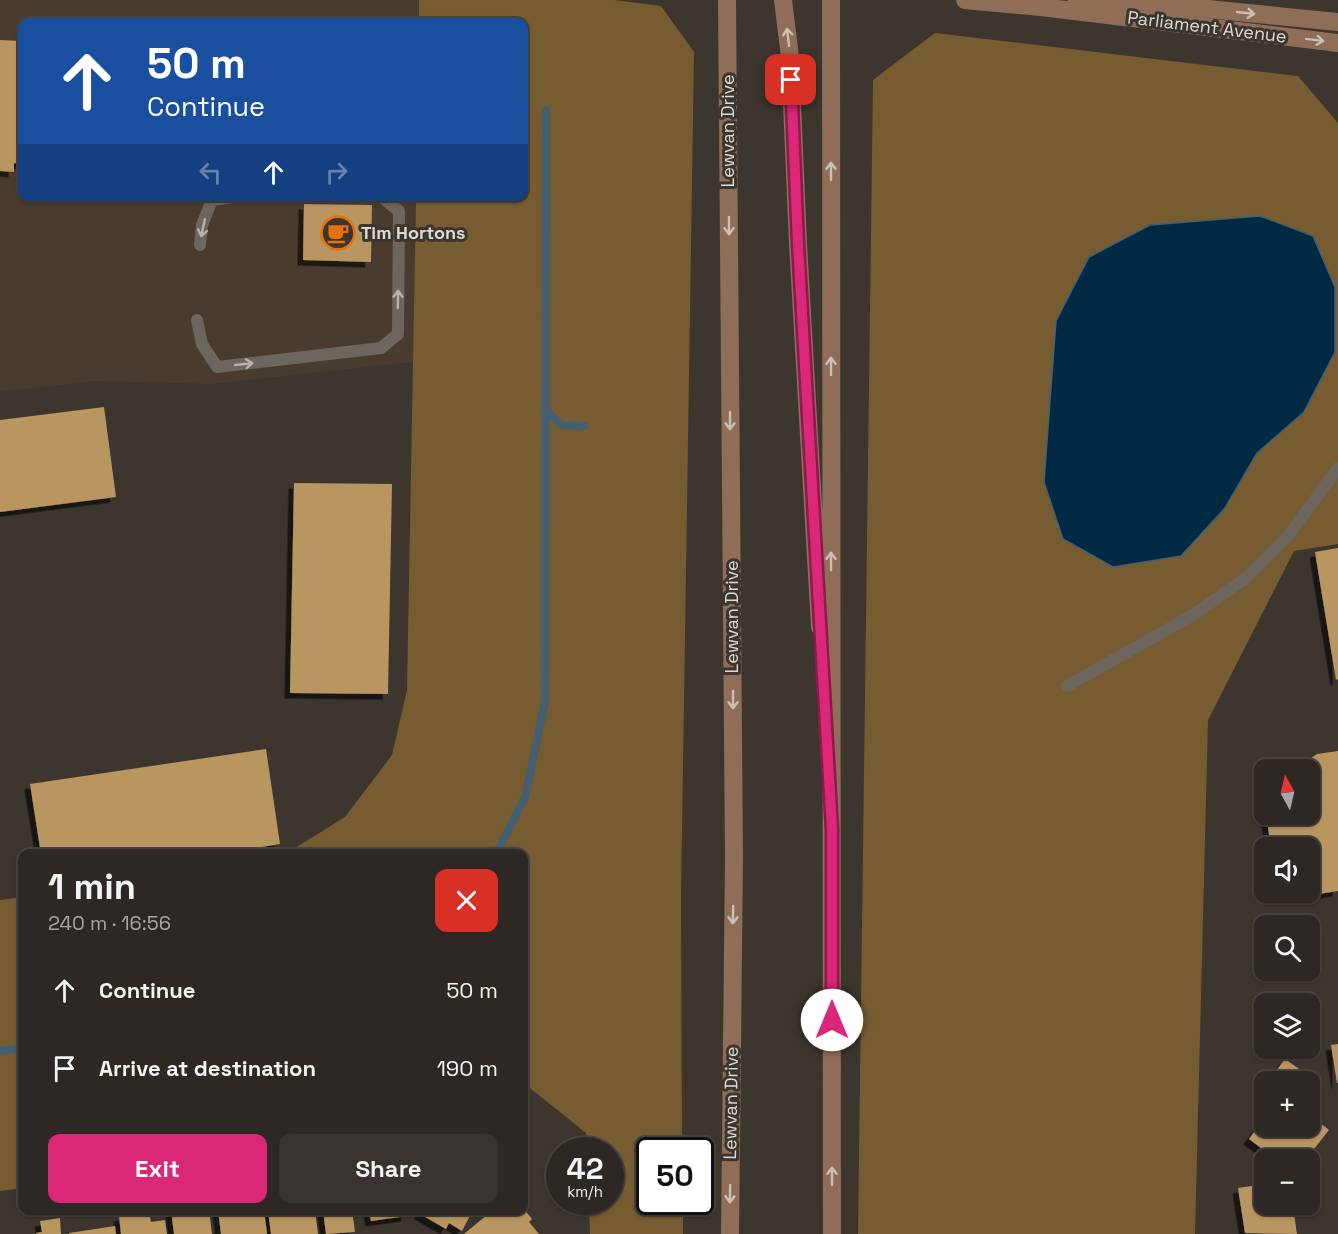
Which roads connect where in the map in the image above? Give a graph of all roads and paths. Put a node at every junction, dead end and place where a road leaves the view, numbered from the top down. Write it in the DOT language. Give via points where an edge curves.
graph roads {
  1 [pos="727,0"];
  2 [pos="783,0"];
  3 [pos="831,0"];
  4 [pos="964,0"];
  5 [pos="1041,7"];
  6 [pos="1338,22"];
  7 [pos="1338,43"];
  8 [pos="212,201"];
  9 [pos="386,201"];
  10 [pos="200,245"];
  11 [pos="197,320"];
  12 [pos="1338,468"];
  13 [pos="1067,686"];
  14 [pos="832,829"];
  15 [pos="730,1234"];
  16 [pos="832,1234"];
  1 -- 15 [label="main road, Lewvan Drive, one-way" via="734,845"];
  14 -- 2 [label="main road, one-way" via="790,57"];
  14 -- 3 [label="main road, one-way"];
  4 -- 5 [label="main road, Parliament Avenue"];
  5 -- 6 [label="main road, Parliament Avenue, one-way" via="1118,0"];
  5 -- 7 [label="main road, Parliament Avenue, one-way"];
  8 -- 10 [label="lane, one-way" via="202,225"];
  11 -- 9 [label="lane, one-way" via="202,344 217,368 381,348 398,334 399,211"];
  12 -- 13 [label="lane" via="1288,536 1246,578 1193,615"];
  16 -- 14 [label="main road, one-way"];
}
